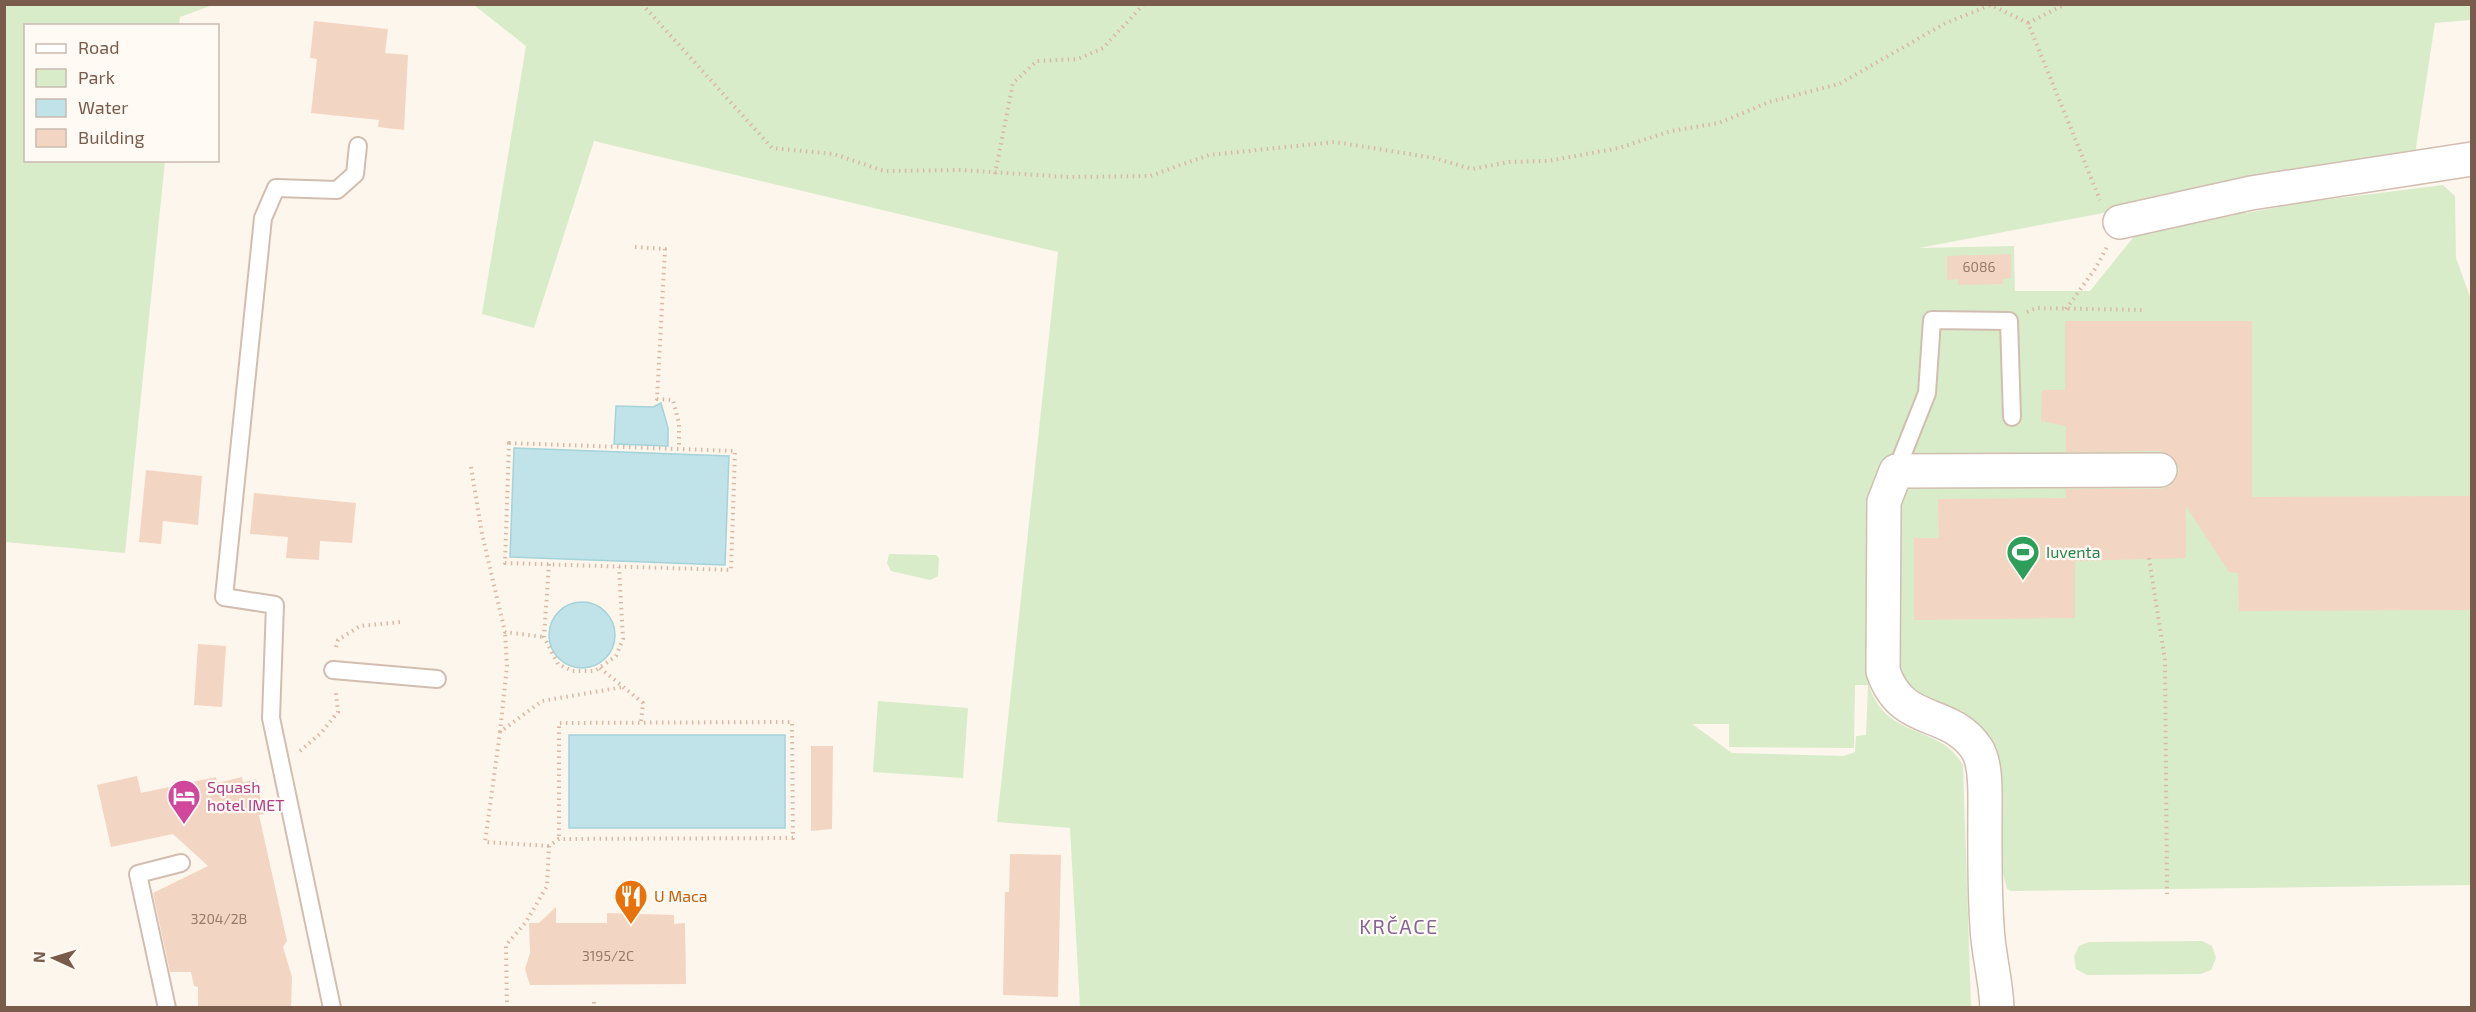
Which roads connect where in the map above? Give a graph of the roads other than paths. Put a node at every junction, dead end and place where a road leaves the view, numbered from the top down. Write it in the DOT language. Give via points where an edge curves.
graph roads {
  1 [pos="358,146"];
  2 [pos="2464,160"];
  3 [pos="2120,222"];
  4 [pos="2012,417"];
  5 [pos="2160,470"];
  6 [pos="1896,471"];
  7 [pos="333,670"];
  8 [pos="437,678"];
  9 [pos="181,863"];
  10 [pos="166,1008"];
  11 [pos="332,1008"];
  12 [pos="1997,1008"];
  1 -- 11 [label="lane" via="355,174 337,190 276,188 263,218 224,597 275,605 271,718"];
  2 -- 3 [label="street" via="2252,193"];
  4 -- 6 [label="lane" via="2009,321 1932,320 1927,393"];
  5 -- 6 [label="street"];
  6 -- 12 [label="street" via="1884,502 1883,671 1900,702 1965,733 1979,751 1984,776 1987,928"];
  7 -- 8 [label="lane"];
  9 -- 10 [label="lane" via="138,874"];
}
